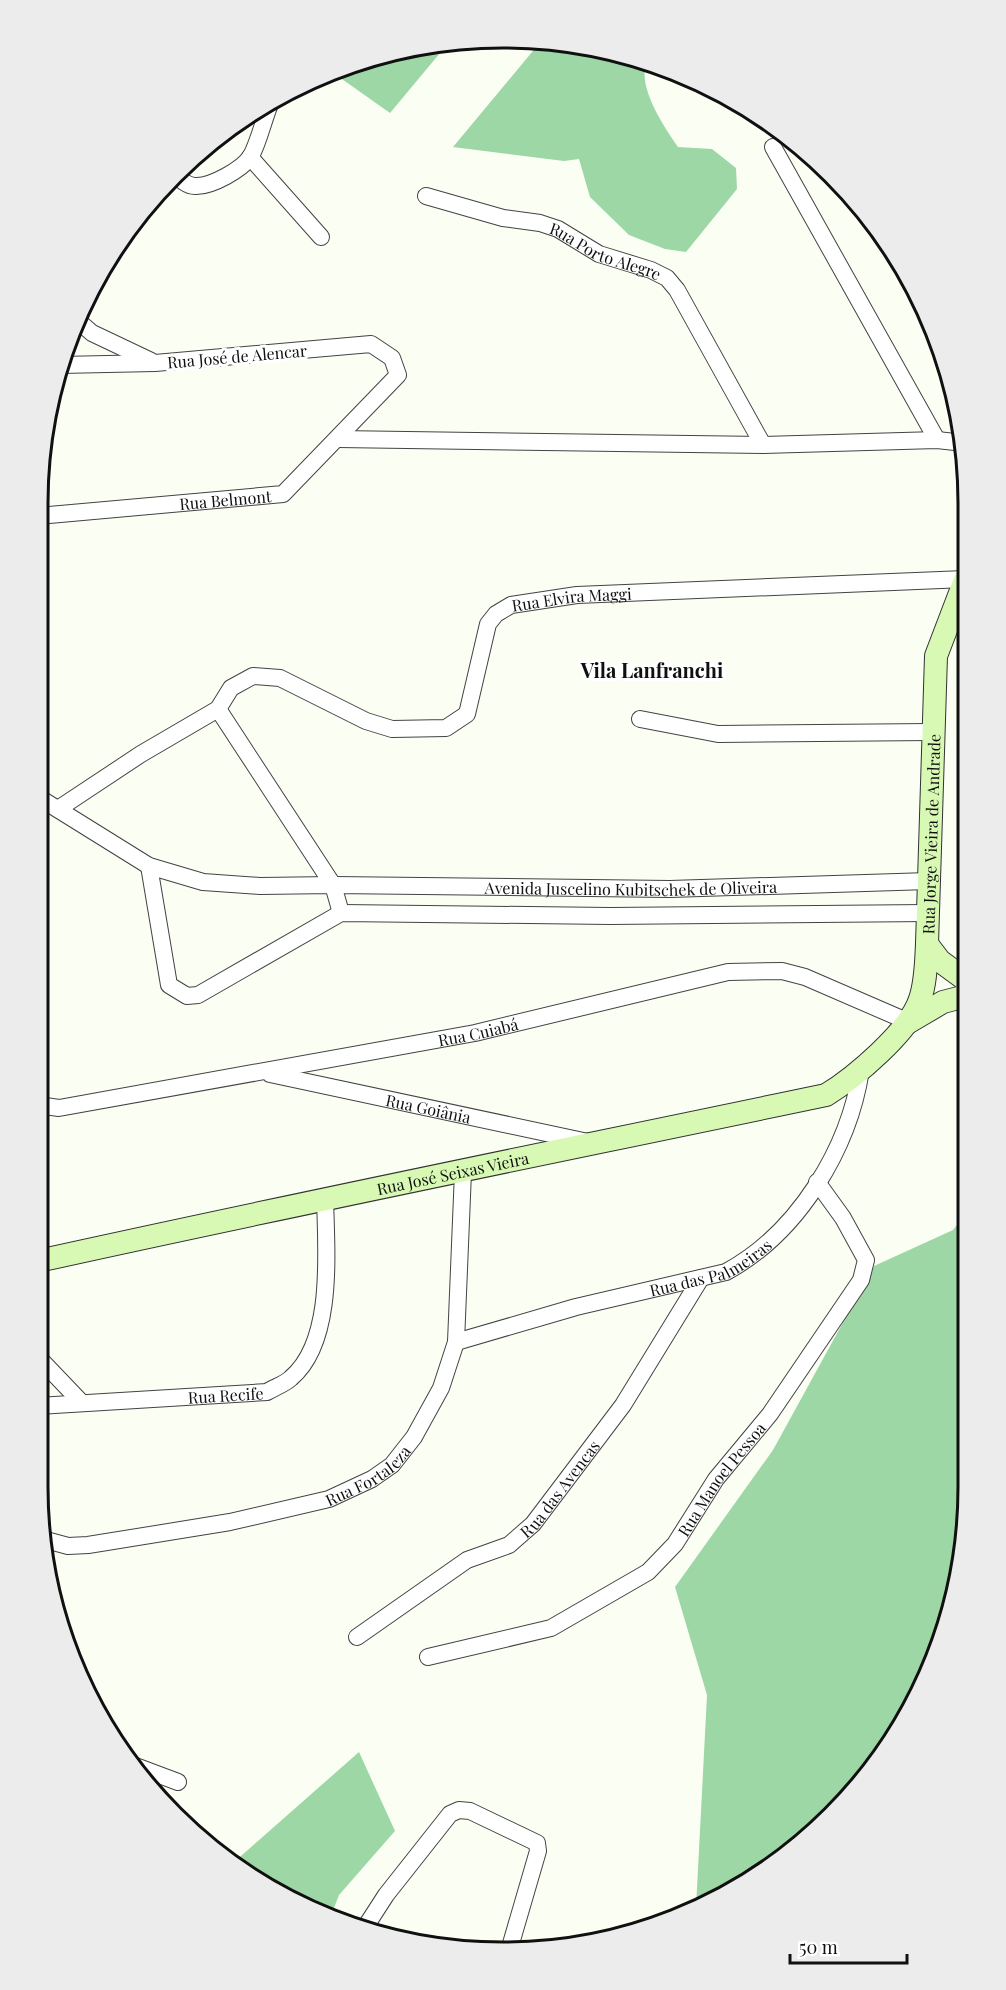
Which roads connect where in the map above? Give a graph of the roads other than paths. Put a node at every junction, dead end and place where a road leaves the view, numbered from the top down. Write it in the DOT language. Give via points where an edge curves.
graph roads {
  1 [pos="266,115"];
  2 [pos="773,147"];
  3 [pos="250,157"];
  4 [pos="181,181"];
  5 [pos="426,196"];
  6 [pos="321,237"];
  7 [pos="84,326"];
  8 [pos="155,363"];
  9 [pos="70,365"];
  10 [pos="398,375"];
  11 [pos="338,439"];
  12 [pos="937,440"];
  13 [pos="954,442"];
  14 [pos="763,445"];
  15 [pos="48,515"];
  16 [pos="958,580"];
  17 [pos="958,598"];
  18 [pos="218,709"];
  19 [pos="640,719"];
  20 [pos="932,732"];
  21 [pos="48,803"];
  22 [pos="58,809"];
  23 [pos="149,866"];
  24 [pos="929,882"];
  25 [pos="333,885"];
  26 [pos="670,889"];
  27 [pos="341,913"];
  28 [pos="928,913"];
  29 [pos="672,916"];
  30 [pos="927,944"];
  31 [pos="958,974"];
  32 [pos="958,998"];
  33 [pos="909,1022"];
  34 [pos="861,1070"];
  35 [pos="261,1072"];
  36 [pos="48,1106"];
  37 [pos="594,1144"];
  38 [pos="463,1172"];
  39 [pos="817,1182"];
  40 [pos="325,1197"];
  41 [pos="48,1259"];
  42 [pos="701,1278"];
  43 [pos="456,1342"];
  44 [pos="48,1367"];
  45 [pos="81,1402"];
  46 [pos="48,1405"];
  47 [pos="52,1542"];
  48 [pos="357,1637"];
  49 [pos="428,1657"];
  50 [pos="147,1771"];
  51 [pos="178,1782"];
  52 [pos="369,1921"];
  53 [pos="512,1942"];
  1 -- 3 [label="street"];
  2 -- 12 [label="street"];
  3 -- 4 [label="street" via="210,183 196,186"];
  3 -- 6 [label="street"];
  5 -- 14 [label="street, Rua Porto Alegre" via="503,218 549,226 599,254 667,278"];
  7 -- 8 [label="street"];
  8 -- 9 [label="street, Rua José de Alencar"];
  8 -- 10 [label="street, Rua José de Alencar" via="371,344 392,358"];
  10 -- 11 [label="street, Rua Belmont"];
  11 -- 14 [label="street"];
  11 -- 15 [label="street, Rua Belmont" via="283,494"];
  12 -- 13 [label="street"];
  12 -- 14 [label="street"];
  16 -- 18 [label="street, Rua Elvira Maggi" via="577,595 512,605 488,624 467,714 446,728 392,729 366,721 280,678 253,676 231,688"];
  17 -- 20 [label="street, Rua Jorge Vieira de Andrade" via="936,656"];
  18 -- 22 [label="street"];
  18 -- 25 [label="street"];
  19 -- 20 [label="street" via="718,734"];
  20 -- 24 [label="street, Rua Jorge Vieira de Andrade"];
  21 -- 22 [label="street, Avenida Juscelino Kubitschek de Oliveira"];
  22 -- 23 [label="street, Avenida Juscelino Kubitschek de Oliveira"];
  23 -- 25 [label="street, Avenida Juscelino Kubitschek de Oliveira" via="203,882"];
  23 -- 27 [label="street" via="169,985 187,996 198,995"];
  24 -- 26 [label="street, Avenida Juscelino Kubitschek de Oliveira"];
  24 -- 28 [label="street, Rua Jorge Vieira de Andrade"];
  25 -- 26 [label="street, Avenida Juscelino Kubitschek de Oliveira"];
  25 -- 27 [label="street"];
  26 -- 29 [label="street"];
  27 -- 29 [label="street, Avenida Juscelino Kubitschek de Oliveira"];
  28 -- 29 [label="street, Avenida Juscelino Kubitschek de Oliveira"];
  28 -- 30 [label="street, Rua Jorge Vieira de Andrade"];
  30 -- 31 [label="street" via="940,961"];
  30 -- 33 [label="street, Rua Jorge Vieira de Andrade" via="920,1001"];
  32 -- 33 [label="street" via="943,1002"];
  33 -- 34 [label="street, Rua Jorge Vieira de Andrade"];
  33 -- 35 [label="street, Rua Cuiabá" via="806,977 756,970 700,978 475,1033"];
  34 -- 37 [label="street, Rua José Seixas Vieira" via="826,1095"];
  34 -- 39 [label="street, Rua das Palmeiras" via="848,1125"];
  35 -- 36 [label="street, Rua Cuiabá" via="59,1108"];
  35 -- 37 [label="street, Rua Goiânia"];
  37 -- 38 [label="street, Rua José Seixas Vieira"];
  38 -- 40 [label="street, Rua José Seixas Vieira"];
  38 -- 43 [label="street, Rua Fortaleza"];
  39 -- 42 [label="street, Rua das Palmeiras" via="802,1206 748,1260 726,1272"];
  39 -- 49 [label="street, Rua Manoel Pessoa" via="866,1260 861,1280 770,1414 716,1479 675,1544 648,1572 551,1628"];
  40 -- 41 [label="street, Rua José Seixas Vieira"];
  40 -- 45 [label="street, Rua Recife" via="324,1300 318,1333 308,1358 291,1378 267,1392"];
  42 -- 43 [label="street, Rua das Palmeiras" via="576,1307"];
  42 -- 48 [label="street, Rua das Avencas" via="623,1405 533,1524 508,1545 466,1560"];
  43 -- 47 [label="street, Rua Fortaleza" via="441,1388 414,1437 392,1465 352,1490 230,1522 88,1545"];
  44 -- 45 [label="street"];
  45 -- 46 [label="street, Rua Recife"];
  50 -- 51 [label="street"];
  52 -- 53 [label="street" via="450,1814 470,1811 537,1843"];
}
